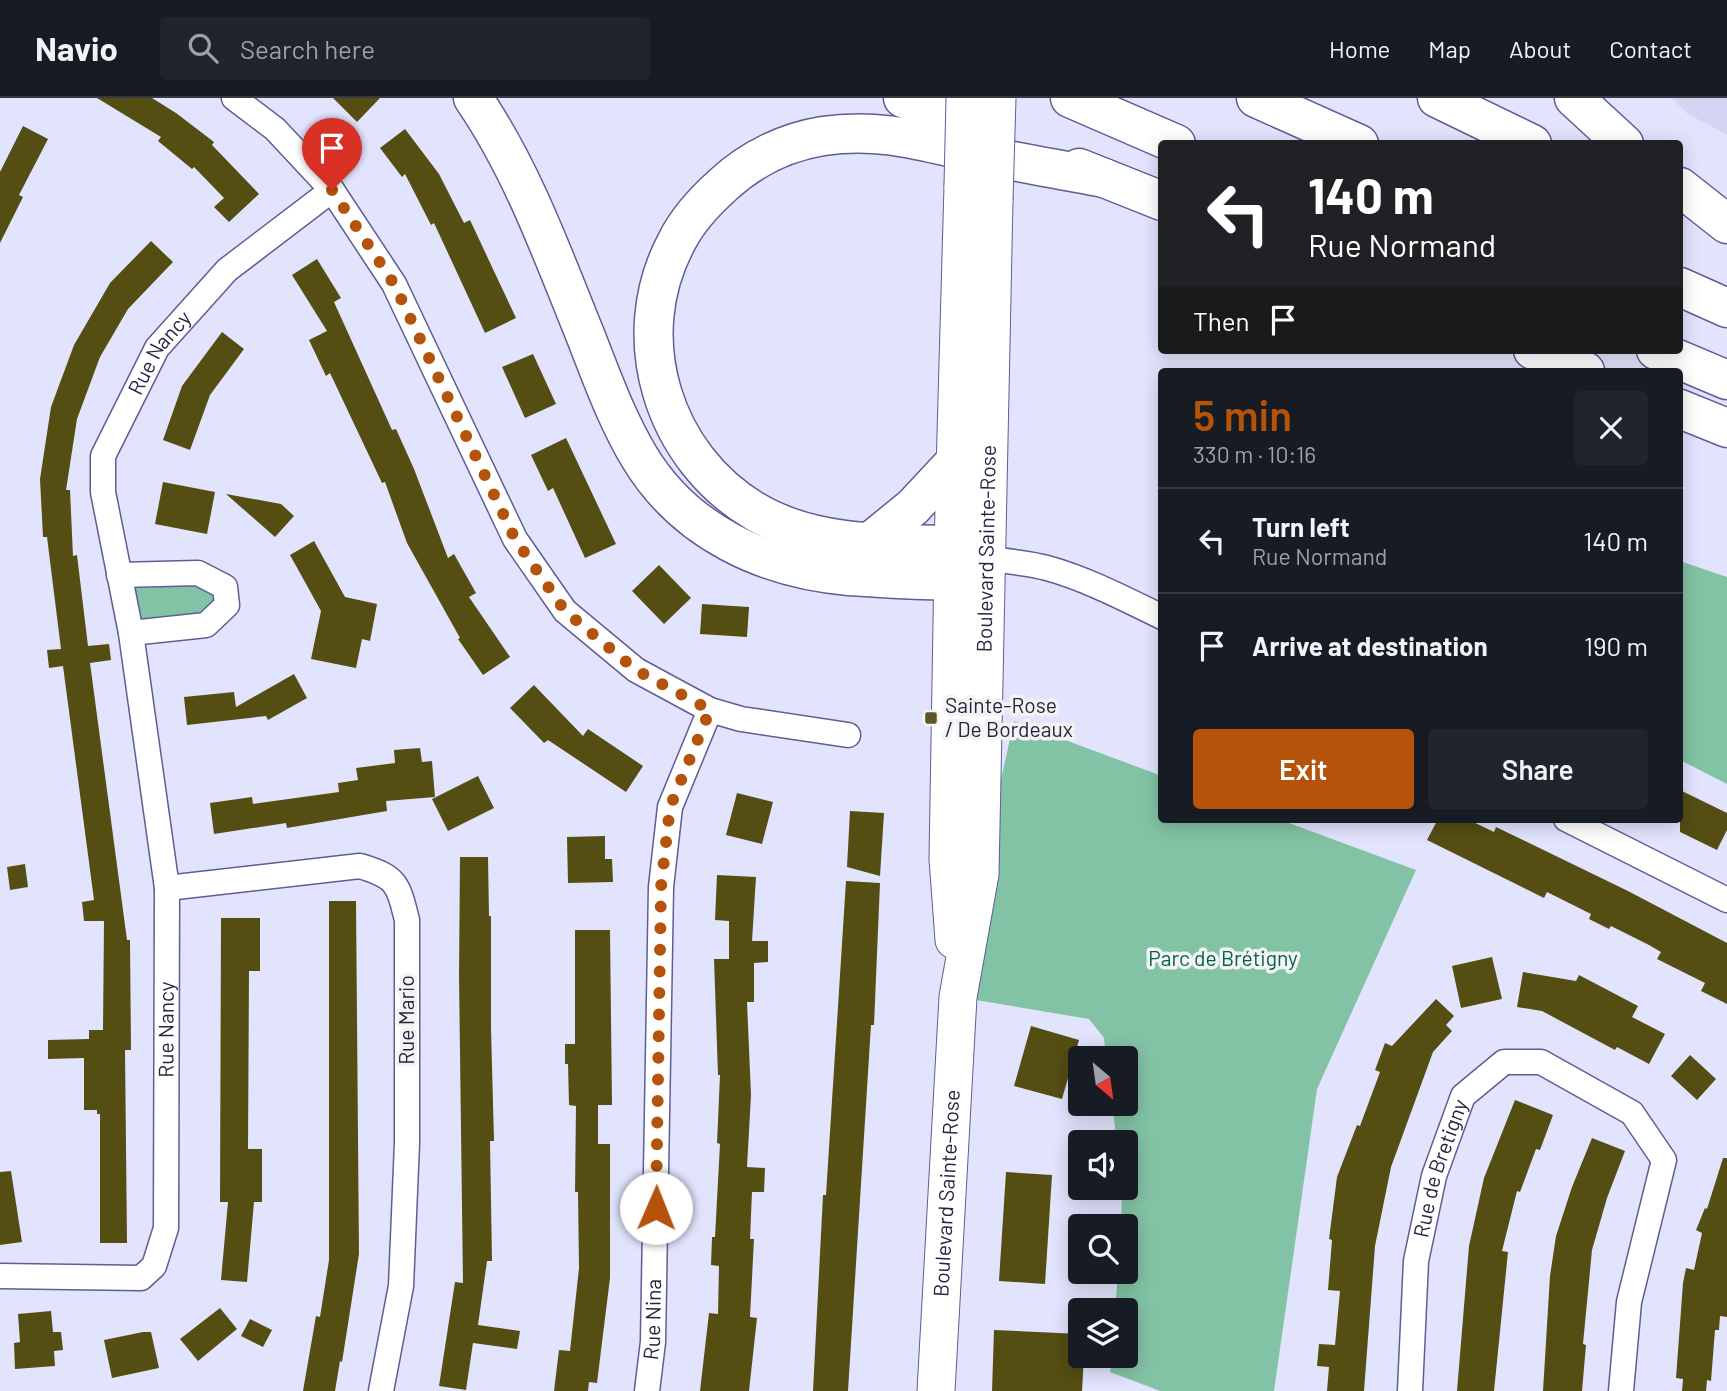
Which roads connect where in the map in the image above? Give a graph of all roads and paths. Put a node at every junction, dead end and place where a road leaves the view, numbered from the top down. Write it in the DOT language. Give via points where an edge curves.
graph roads {
  1 [pos="234,98"];
  2 [pos="473,98"];
  3 [pos="904,98"];
  4 [pos="965,98"];
  5 [pos="997,98"];
  6 [pos="1070,98"];
  7 [pos="1256,98"];
  8 [pos="1437,98"];
  9 [pos="1574,98"];
  10 [pos="1167,140"];
  11 [pos="1350,140"];
  12 [pos="1524,140"];
  13 [pos="1620,140"];
  14 [pos="1104,178"];
  15 [pos="1683,189"];
  16 [pos="332,190"];
  17 [pos="979,193"];
  18 [pos="1158,199"];
  19 [pos="1683,216"];
  20 [pos="1727,224"];
  21 [pos="1727,238"];
  22 [pos="1683,288"];
  23 [pos="1727,308"];
  24 [pos="1543,354"];
  25 [pos="1665,354"];
  26 [pos="1578,368"];
  27 [pos="1727,380"];
  28 [pos="1683,410"];
  29 [pos="1727,428"];
  30 [pos="955,462"];
  31 [pos="870,542"];
  32 [pos="963,562"];
  33 [pos="119,575"];
  34 [pos="1158,615"];
  35 [pos="131,633"];
  36 [pos="710,710"];
  37 [pos="848,735"];
  38 [pos="1574,823"];
  39 [pos="167,888"];
  40 [pos="1727,900"];
  41 [pos="0,1276"];
  42 [pos="380,1391"];
  43 [pos="647,1391"];
  44 [pos="936,1391"];
  45 [pos="1410,1391"];
  46 [pos="1621,1391"];
  1 -- 16 [label="street" via="275,129"];
  2 -- 32 [label="highway" via="534,211 628,437 670,498 705,528 741,549 783,565 824,573"];
  3 -- 14 [label="highway"];
  4 -- 17 [label="street, Boulevard Sainte-Rose, bridge"];
  5 -- 17 [label="street, Boulevard Sainte-Rose, bridge"];
  6 -- 10 [label="highway"];
  7 -- 11 [label="highway"];
  8 -- 12 [label="highway"];
  9 -- 13 [label="highway"];
  14 -- 18 [label="highway"];
  14 -- 31 [label="highway" via="914,138 863,133 821,136 783,146 747,165 717,190 682,232 661,279 653,336 662,394 686,447 712,479 757,513 793,529"];
  15 -- 20 [label="highway"];
  16 -- 33 [label="street, Rue Nancy" via="227,270 157,348 103,456 103,492"];
  16 -- 36 [label="street" via="394,284 515,539 565,611 636,670"];
  17 -- 30 [label="street, Boulevard Sainte-Rose"];
  17 -- 32 [label="street, Boulevard Sainte-Rose"];
  19 -- 21 [label="highway"];
  22 -- 23 [label="highway"];
  24 -- 26 [label="highway"];
  25 -- 27 [label="highway"];
  28 -- 29 [label="highway"];
  30 -- 31 [label="highway" via="913,507"];
  30 -- 32 [label="street, Boulevard Sainte-Rose"];
  31 -- 32 [label="highway"];
  32 -- 34 [label="street" via="1009,560 1049,568"];
  32 -- 44 [label="street, Boulevard Sainte-Rose" via="948,859 958,997"];
  33 -- 35 [label="street, Rue Nancy"];
  33 -- 35 [label="street" via="198,573 225,587 227,605 206,625"];
  35 -- 39 [label="street, Rue Nancy"];
  36 -- 37 [label="street"];
  36 -- 43 [label="street, Rue Nina" via="670,807 661,887 653,1342"];
  38 -- 40 [label="street"];
  39 -- 41 [label="street, Rue Nancy" via="166,1228 154,1266 141,1278"];
  39 -- 42 [label="street, Rue Mario" via="360,866 383,873 400,891 407,920 407,1143 401,1286"];
  45 -- 46 [label="street, Rue de Bretigny" via="1416,1261 1434,1176 1463,1096 1504,1062 1541,1062 1632,1113 1664,1160 1629,1302"];
}
